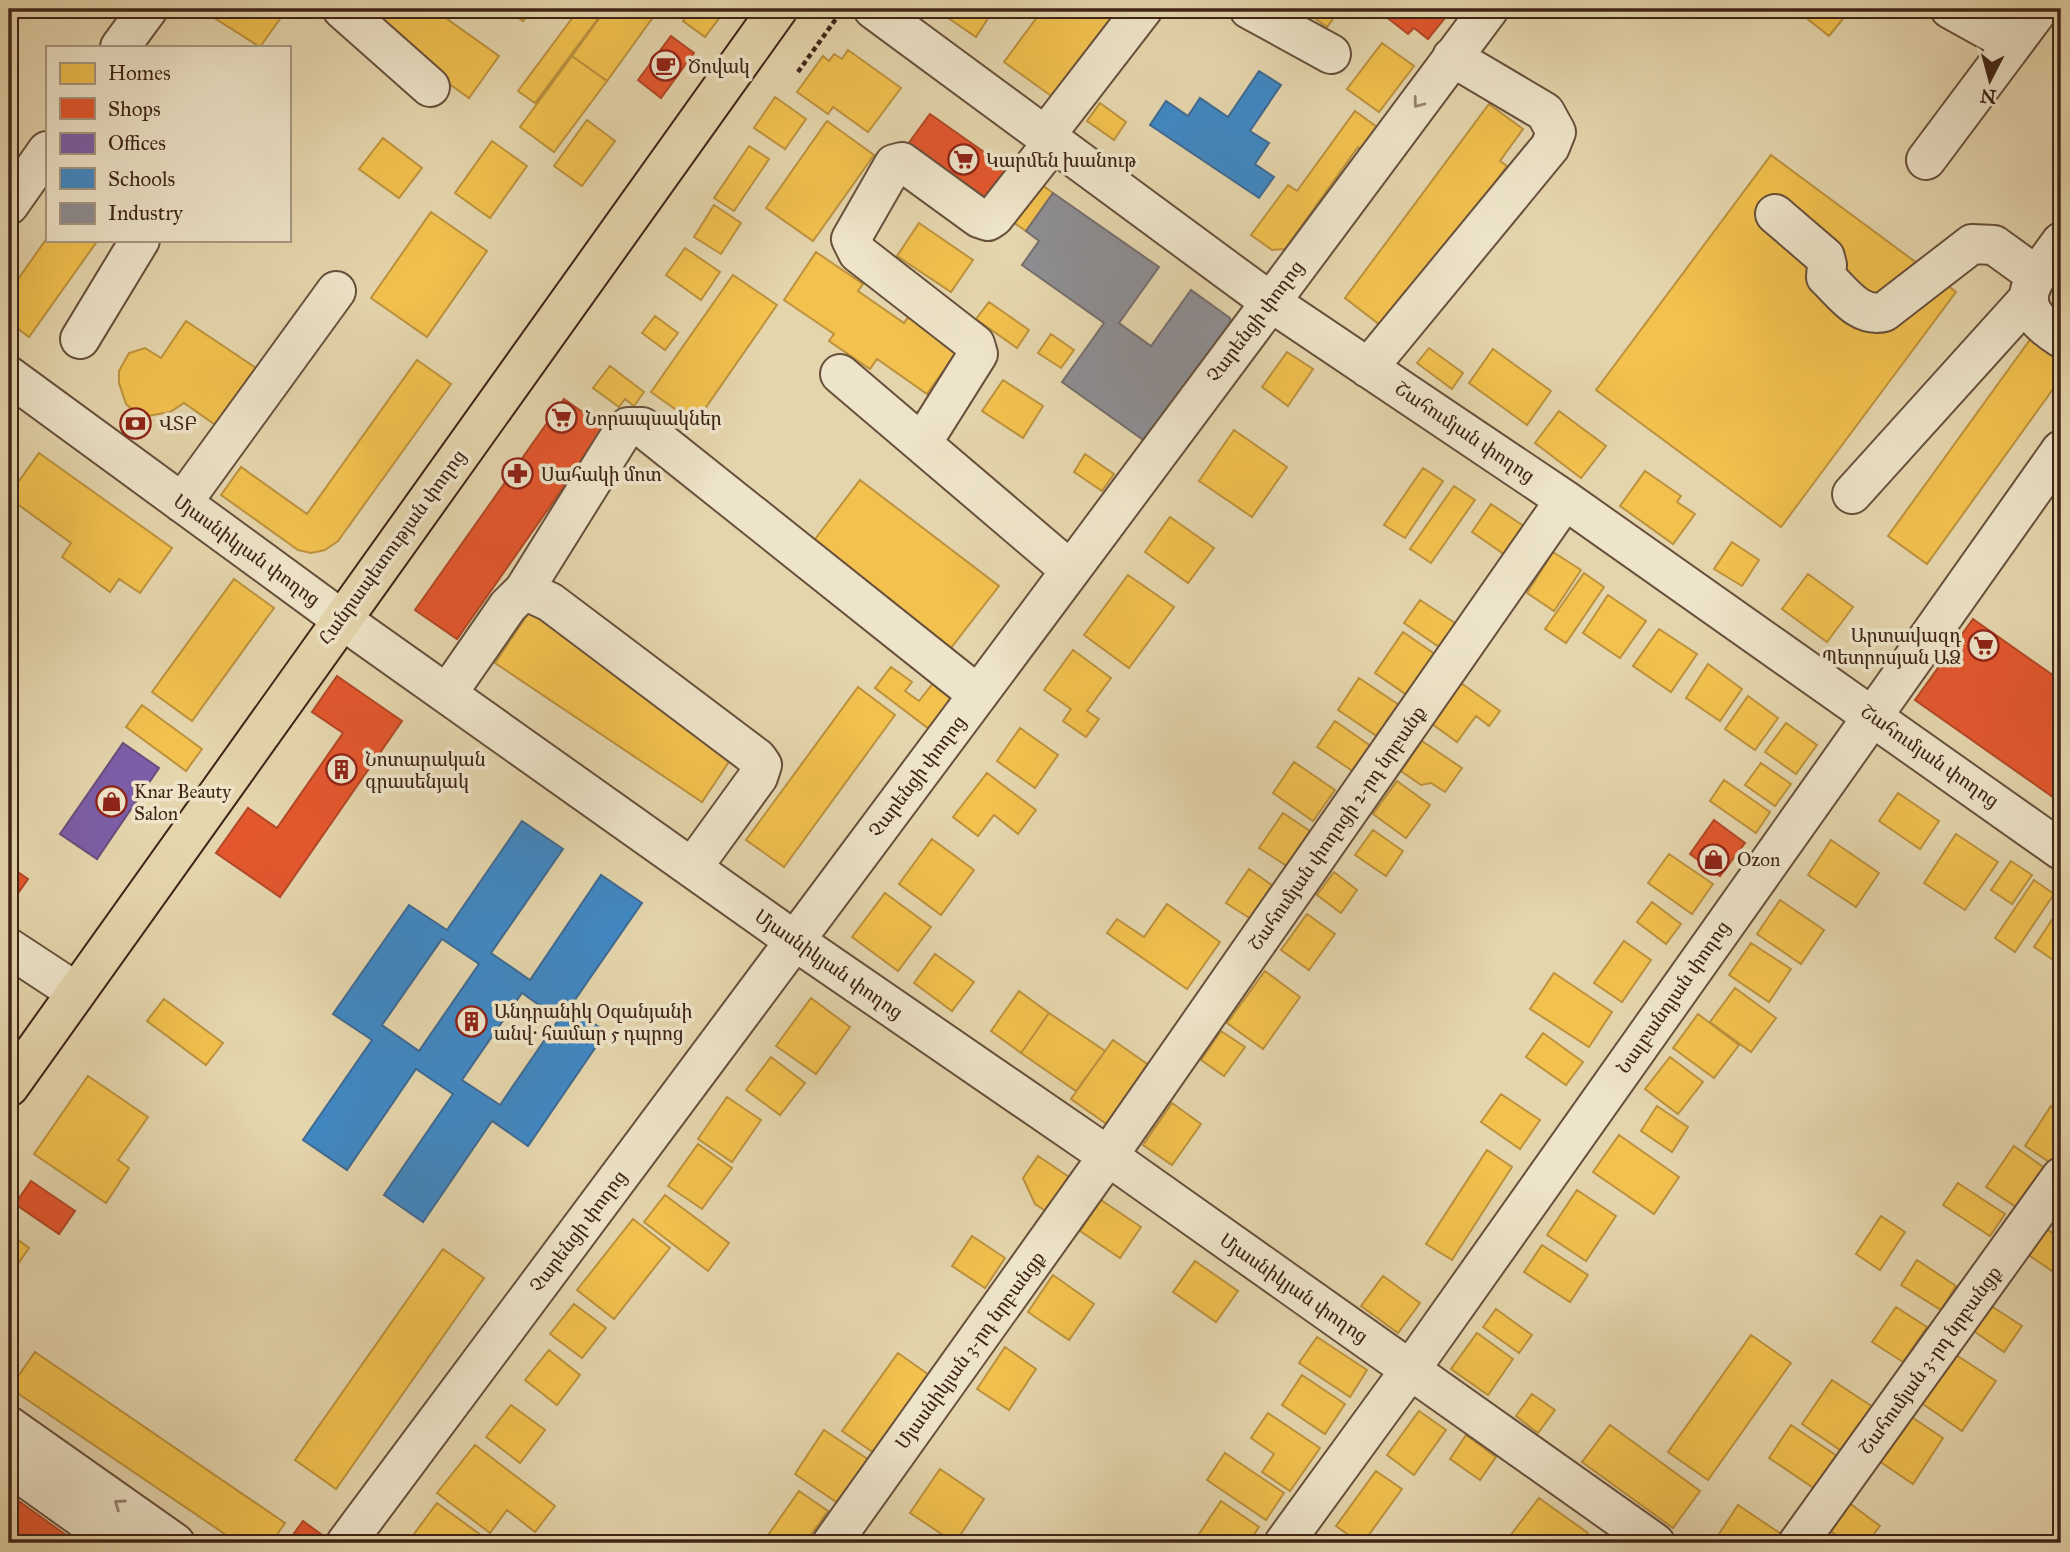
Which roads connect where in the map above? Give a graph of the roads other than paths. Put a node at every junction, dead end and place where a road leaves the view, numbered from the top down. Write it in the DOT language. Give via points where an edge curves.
graph roads {
  1 [pos="148,9"];
  2 [pos="342,9"];
  3 [pos="778,9"];
  4 [pos="873,9"];
  5 [pos="1143,9"];
  6 [pos="1249,9"];
  7 [pos="1489,9"];
  8 [pos="1950,9"];
  9 [pos="2039,9"];
  10 [pos="2013,44"];
  11 [pos="121,46"];
  12 [pos="1331,54"];
  13 [pos="1452,57"];
  14 [pos="430,87"];
  15 [pos="1049,139"];
  16 [pos="46,151"];
  17 [pos="1926,160"];
  18 [pos="9,205"];
  19 [pos="1775,214"];
  20 [pos="139,242"];
  21 [pos="2061,242"];
  22 [pos="2033,287"];
  23 [pos="336,291"];
  24 [pos="1269,301"];
  25 [pos="2061,338"];
  26 [pos="80,339"];
  27 [pos="1368,368"];
  28 [pos="841,374"];
  29 [pos="9,376"];
  30 [pos="922,443"];
  31 [pos="2061,450"];
  32 [pos="1852,494"];
  33 [pos="1565,500"];
  34 [pos="182,503"];
  35 [pos="1070,570"];
  36 [pos="524,590"];
  37 [pos="341,619"];
  38 [pos="447,694"];
  39 [pos="977,694"];
  40 [pos="1872,715"];
  41 [pos="2061,850"];
  42 [pos="692,868"];
  43 [pos="795,941"];
  44 [pos="9,948"];
  45 [pos="76,992"];
  46 [pos="9,1087"];
  47 [pos="1108,1156"];
  48 [pos="2061,1177"];
  49 [pos="1410,1370"];
  50 [pos="9,1426"];
  51 [pos="9,1466"];
  52 [pos="68,1488"];
  53 [pos="117,1543"];
  54 [pos="175,1543"];
  55 [pos="346,1543"];
  56 [pos="832,1543"];
  57 [pos="1284,1543"];
  58 [pos="1655,1543"];
  59 [pos="1798,1543"];
  1 -- 11 [label="street"];
  2 -- 14 [label="street"];
  3 -- 37 [label="main road, Հանրապետության փողոց"];
  4 -- 15 [label="street, Շահումյան փողոց"];
  5 -- 15 [label="street"];
  6 -- 12 [label="street"];
  7 -- 13 [label="street, Չարենցի փողոց"];
  8 -- 10 [label="street"];
  9 -- 10 [label="street"];
  10 -- 17 [label="street"];
  13 -- 24 [label="street, Չարենցի փողոց, one-way"];
  13 -- 27 [label="street" via="1545,112 1556,132 1550,147"];
  15 -- 24 [label="street, Շահումյան փողոց"];
  15 -- 30 [label="street" via="988,221 902,162 894,164 850,239 858,253 975,344 978,354"];
  16 -- 18 [label="street"];
  19 -- 22 [label="street" via="1825,257 1826,277 1860,310 1874,314 1884,312 1972,244 1994,245"];
  20 -- 26 [label="street"];
  21 -- 22 [label="street"];
  22 -- 25 [label="street" via="2031,310 2039,324"];
  22 -- 32 [label="street"];
  23 -- 34 [label="street"];
  24 -- 27 [label="street, Շահումյան փողոց"];
  24 -- 35 [label="street, Չարենցի փողոց"];
  27 -- 33 [label="street, Շահումյան փողոց"];
  28 -- 30 [label="street"];
  29 -- 34 [label="street, Մյասնիկյան փողոց"];
  30 -- 35 [label="street"];
  31 -- 40 [label="street, Նալբանդյան փողոց"];
  33 -- 40 [label="street, Շահումյան փողոց"];
  33 -- 47 [label="street, Շահումյան փողոցի 2-րդ նրբանք"];
  34 -- 37 [label="street, Մյասնիկյան փողոց"];
  35 -- 39 [label="street, Չարենցի փողոց"];
  36 -- 38 [label="street"];
  36 -- 39 [label="street" via="620,436 628,427 642,427"];
  36 -- 42 [label="street" via="550,602 762,765"];
  37 -- 38 [label="street, Մյասնիկյան փողոց"];
  37 -- 45 [label="main road, Հանրապետության փողոց"];
  38 -- 42 [label="street, Մյասնիկյան փողոց"];
  39 -- 43 [label="street, Չարենցի փողոց"];
  40 -- 41 [label="street, Շահումյան փողոց"];
  40 -- 49 [label="street, Նալբանդյան փողոց"];
  42 -- 43 [label="street, Մյասնիկյան փողոց"];
  43 -- 47 [label="street, Մյասնիկյան փողոց"];
  43 -- 55 [label="street, Չարենցի փողոց"];
  44 -- 45 [label="street"];
  45 -- 46 [label="main road, Հանրապետության փողոց"];
  47 -- 49 [label="street, Մյասնիկյան փողոց"];
  47 -- 56 [label="street, Մյասնիկյան 3-րդ նրբանցք"];
  48 -- 59 [label="street, Շահումյան 3-րդ նրբանցք"];
  49 -- 57 [label="street, Նալբանդյան փողոց"];
  49 -- 58 [label="street, Մյասնիկյան փողոց"];
  50 -- 52 [label="street"];
  51 -- 52 [label="street"];
  52 -- 53 [label="street"];
  54 -- 52 [label="street, one-way"];
}
